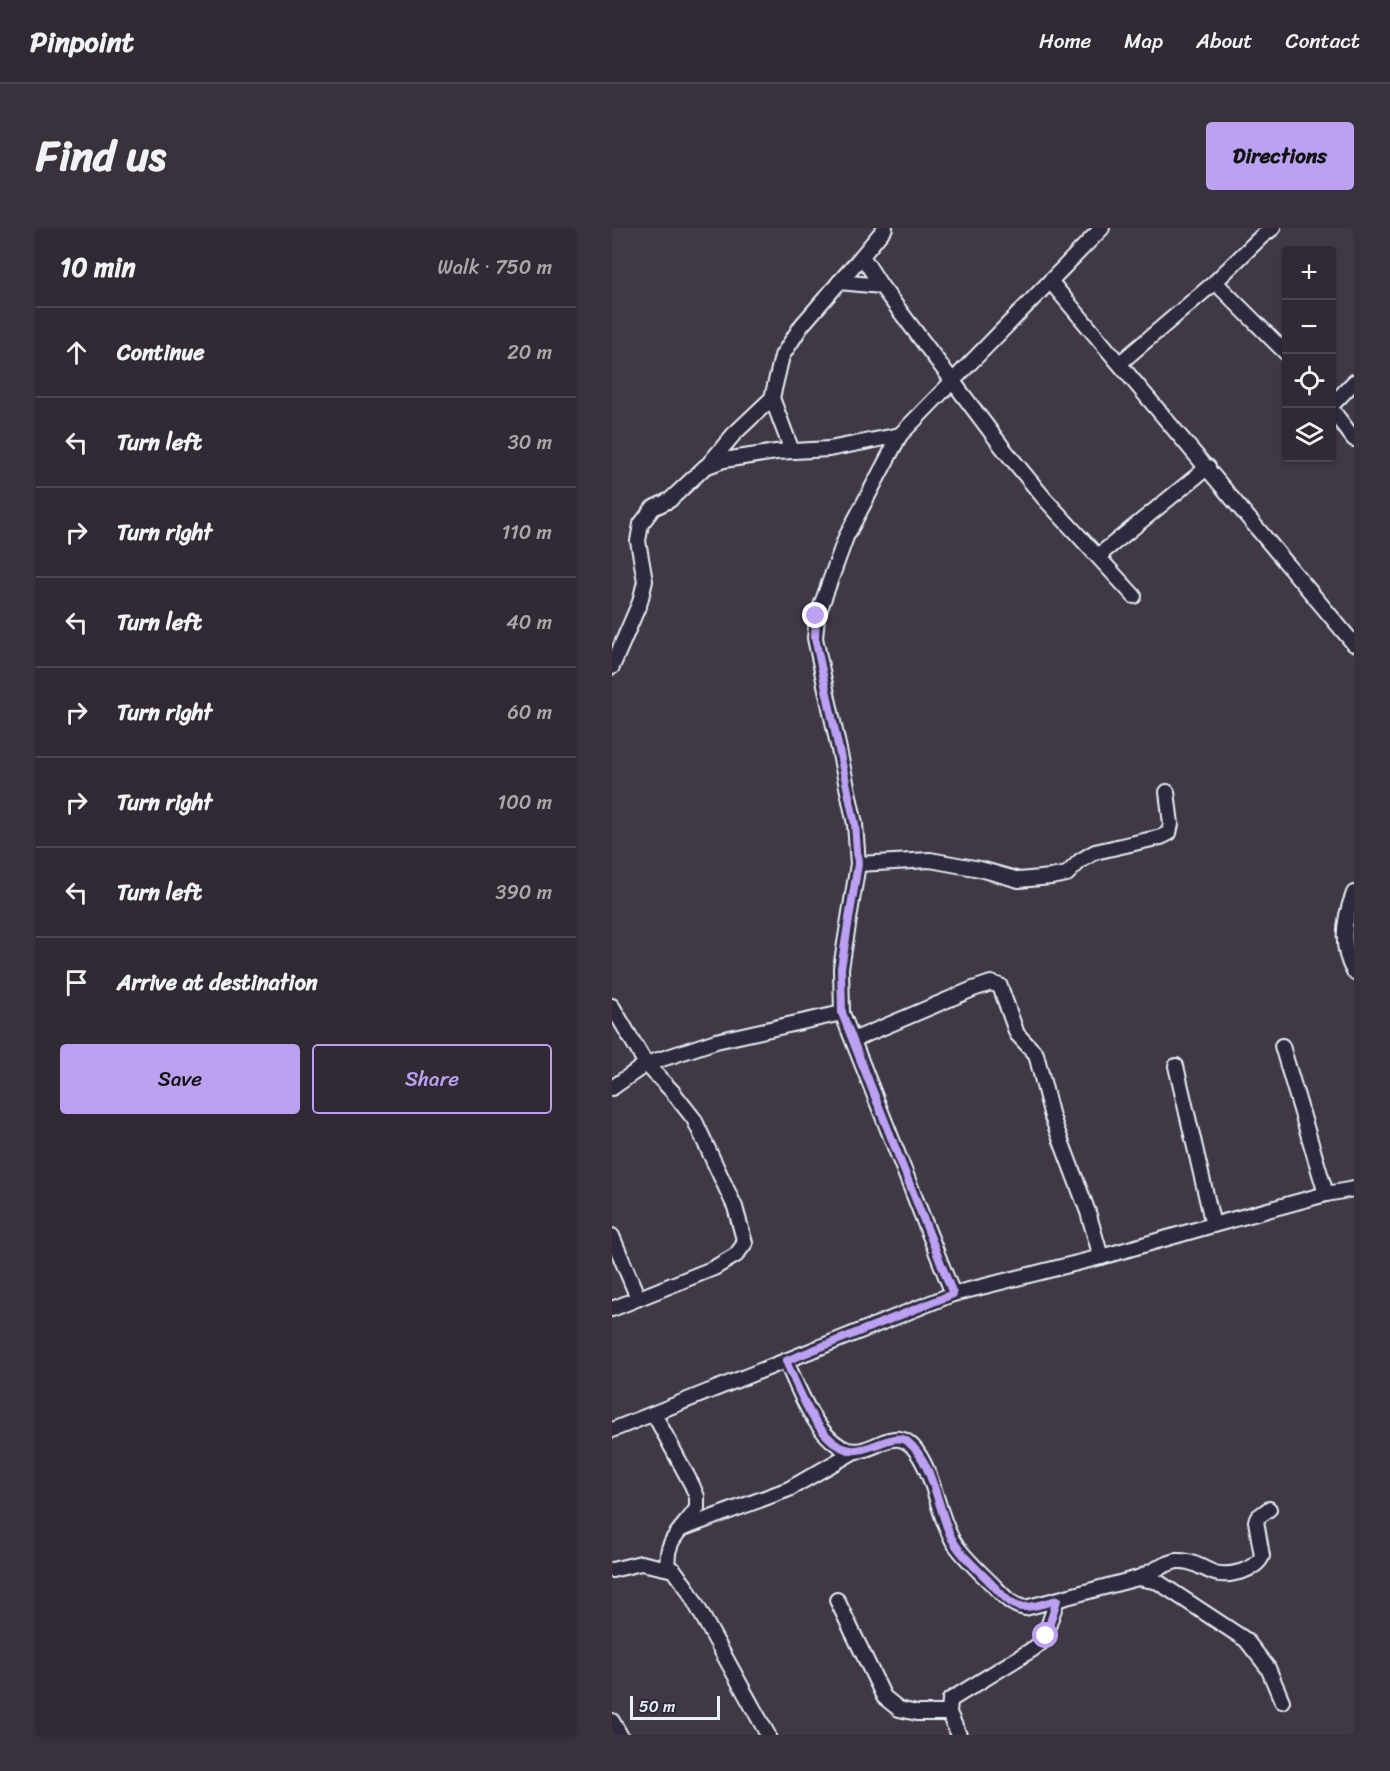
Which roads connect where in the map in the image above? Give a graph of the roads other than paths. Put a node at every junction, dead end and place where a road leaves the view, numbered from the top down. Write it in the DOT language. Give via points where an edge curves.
graph roads {
  1 [pos="885,228"];
  2 [pos="1102,228"];
  3 [pos="1273,228"];
  4 [pos="862,256"];
  5 [pos="1050,281"];
  6 [pos="839,282"];
  7 [pos="1215,282"];
  8 [pos="881,286"];
  9 [pos="1282,348"];
  10 [pos="1120,363"];
  11 [pos="952,380"];
  12 [pos="1354,382"];
  13 [pos="772,398"];
  14 [pos="1336,401"];
  15 [pos="1336,415"];
  16 [pos="900,435"];
  17 [pos="1354,439"];
  18 [pos="792,451"];
  19 [pos="705,467"];
  20 [pos="1208,467"];
  21 [pos="1098,556"];
  22 [pos="1134,596"];
  23 [pos="1354,644"];
  24 [pos="612,667"];
  25 [pos="1167,792"];
  26 [pos="858,864"];
  27 [pos="1354,893"];
  28 [pos="1354,972"];
  29 [pos="612,1006"];
  30 [pos="842,1013"];
  31 [pos="853,1040"];
  32 [pos="1282,1046"];
  33 [pos="646,1064"];
  34 [pos="1176,1066"];
  35 [pos="612,1088"];
  36 [pos="1354,1189"];
  37 [pos="1326,1194"];
  38 [pos="1213,1224"];
  39 [pos="612,1236"];
  40 [pos="1101,1257"];
  41 [pos="953,1294"];
  42 [pos="638,1298"];
  43 [pos="612,1309"];
  44 [pos="786,1361"];
  45 [pos="654,1414"];
  46 [pos="612,1430"];
  47 [pos="855,1451"];
  48 [pos="1269,1509"];
  49 [pos="681,1529"];
  50 [pos="668,1567"];
  51 [pos="612,1570"];
  52 [pos="1138,1578"];
  53 [pos="837,1600"];
  54 [pos="1057,1600"];
  55 [pos="1282,1701"];
  56 [pos="949,1713"];
  57 [pos="612,1721"];
  58 [pos="620,1735"];
  59 [pos="768,1735"];
  60 [pos="959,1735"];
  1 -- 4 [label="street"];
  2 -- 5 [label="street"];
  3 -- 7 [label="street"];
  4 -- 6 [label="street"];
  4 -- 8 [label="street"];
  5 -- 10 [label="street"];
  5 -- 11 [label="street"];
  6 -- 8 [label="street"];
  6 -- 13 [label="street" via="802,325 782,356"];
  7 -- 9 [label="street"];
  7 -- 10 [label="street"];
  8 -- 11 [label="street"];
  10 -- 20 [label="street"];
  11 -- 16 [label="street"];
  11 -- 21 [label="street" via="1044,498"];
  12 -- 14 [label="street"];
  13 -- 18 [label="street"];
  13 -- 19 [label="street"];
  15 -- 17 [label="street"];
  16 -- 18 [label="street" via="829,449"];
  16 -- 26 [label="street" via="846,537 816,616 815,638 855,824"];
  18 -- 19 [label="street" via="724,460"];
  19 -- 24 [label="street" via="670,500 653,508 641,524 638,541 645,580 640,602"];
  20 -- 21 [label="street"];
  20 -- 23 [label="street"];
  21 -- 22 [label="street"];
  25 -- 26 [label="street" via="1169,833 1095,852 1067,874 1019,880 930,860"];
  26 -- 30 [label="street" via="841,968"];
  27 -- 28 [label="street" via="1347,910 1344,946"];
  29 -- 33 [label="street"];
  30 -- 31 [label="street"];
  30 -- 33 [label="street" via="716,1041"];
  31 -- 40 [label="street" via="973,989 991,983 1000,986 1017,1034 1036,1054 1052,1117"];
  31 -- 41 [label="street"];
  32 -- 37 [label="street"];
  33 -- 35 [label="street"];
  33 -- 42 [label="street" via="694,1119 735,1207 746,1242 736,1255 714,1268"];
  34 -- 38 [label="street"];
  36 -- 37 [label="street"];
  37 -- 38 [label="street"];
  38 -- 40 [label="street"];
  39 -- 42 [label="street"];
  40 -- 41 [label="street"];
  41 -- 44 [label="street"];
  42 -- 43 [label="street"];
  44 -- 45 [label="street"];
  44 -- 47 [label="street" via="820,1428 843,1448"];
  45 -- 46 [label="street"];
  45 -- 49 [label="street" via="697,1497 697,1508"];
  47 -- 49 [label="street" via="789,1490"];
  47 -- 54 [label="street" via="898,1438 908,1441 929,1472 952,1540 962,1553 1012,1604 1025,1608"];
  48 -- 52 [label="street" via="1256,1521 1262,1556 1251,1568 1214,1573 1198,1563 1176,1561"];
  49 -- 50 [label="street" via="668,1545"];
  50 -- 51 [label="street" via="641,1563"];
  50 -- 59 [label="street" via="687,1588"];
  52 -- 54 [label="street"];
  52 -- 55 [label="street" via="1158,1582 1246,1640 1268,1668"];
  53 -- 56 [label="street" via="884,1697 899,1709"];
  54 -- 56 [label="street" via="1042,1642 950,1700"];
  56 -- 60 [label="street"];
  57 -- 58 [label="street"];
}
